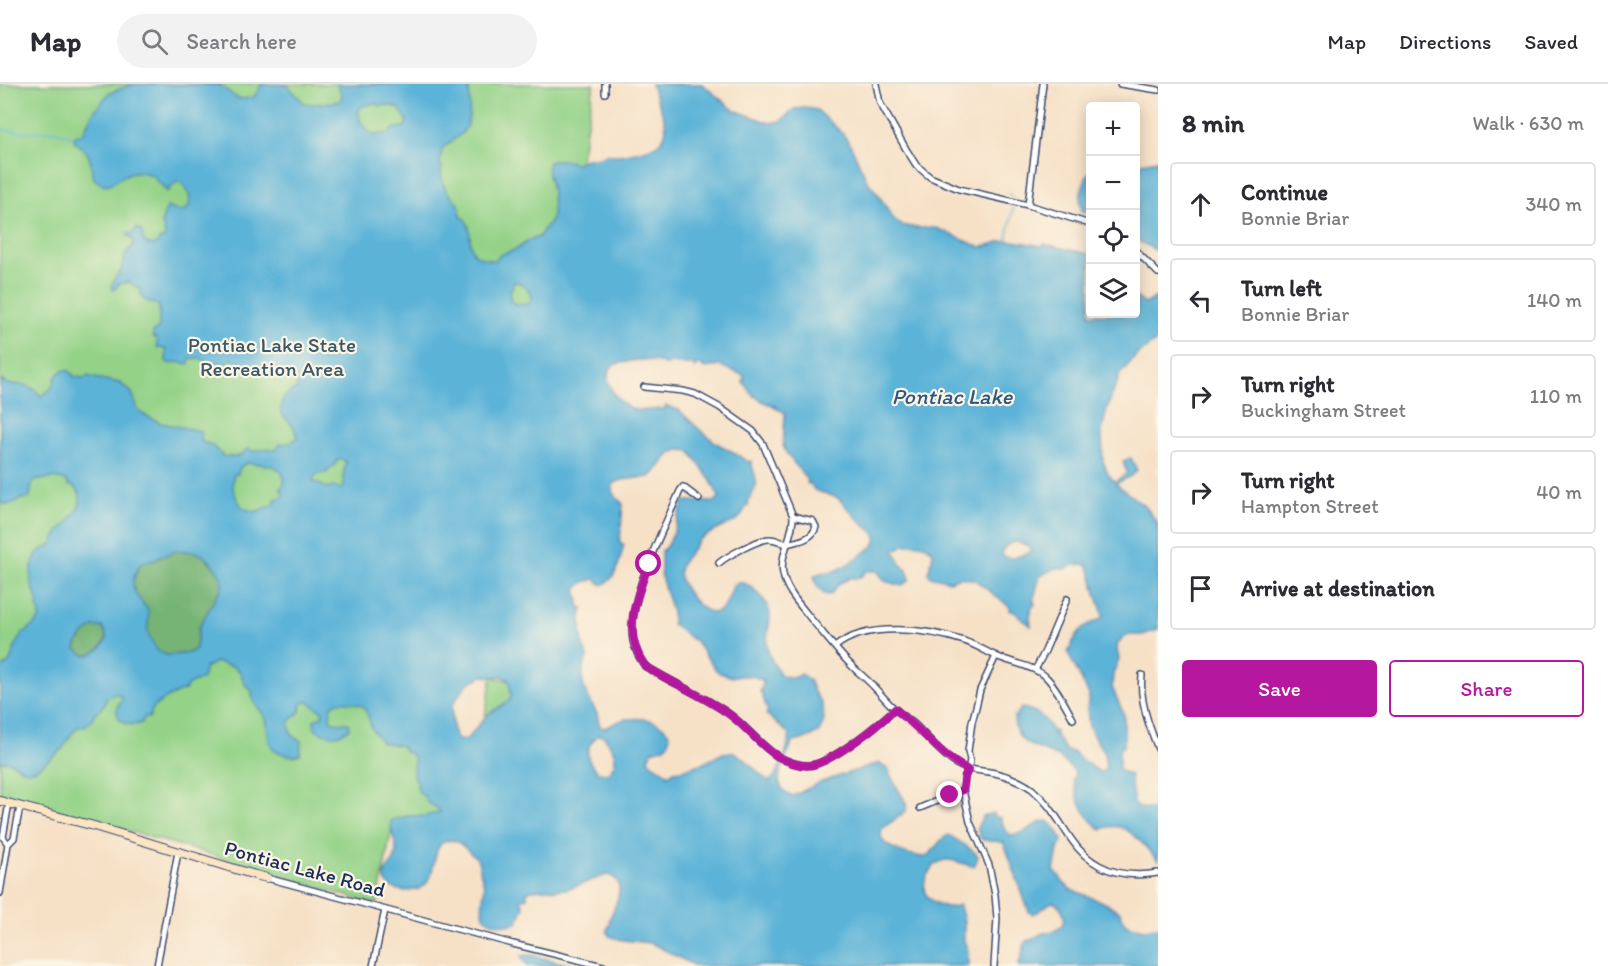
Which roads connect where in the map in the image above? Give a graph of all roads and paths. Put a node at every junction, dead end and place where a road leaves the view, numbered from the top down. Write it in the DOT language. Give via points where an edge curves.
graph roads {
  1 [pos="605,84"];
  2 [pos="876,84"];
  3 [pos="1043,84"];
  4 [pos="1120,84"];
  5 [pos="1158,90"];
  6 [pos="605,93"];
  7 [pos="1028,205"];
  8 [pos="1086,223"];
  9 [pos="1140,255"];
  10 [pos="1158,273"];
  11 [pos="644,387"];
  12 [pos="699,499"];
  13 [pos="793,516"];
  14 [pos="786,544"];
  15 [pos="719,563"];
  16 [pos="1067,599"];
  17 [pos="835,647"];
  18 [pos="996,656"];
  19 [pos="1035,670"];
  20 [pos="1142,675"];
  21 [pos="895,709"];
  22 [pos="1073,719"];
  23 [pos="1158,749"];
  24 [pos="968,770"];
  25 [pos="963,790"];
  26 [pos="0,801"];
  27 [pos="9,803"];
  28 [pos="20,807"];
  29 [pos="920,808"];
  30 [pos="8,844"];
  31 [pos="178,852"];
  32 [pos="1158,873"];
  33 [pos="267,878"];
  34 [pos="0,892"];
  35 [pos="385,910"];
  36 [pos="157,966"];
  37 [pos="373,966"];
  38 [pos="603,966"];
  39 [pos="994,966"];
  1 -- 6 [label="street"];
  2 -- 7 [label="street" via="880,103 906,149 930,177 959,189"];
  3 -- 7 [label="street"];
  4 -- 5 [label="street"];
  7 -- 8 [label="street"];
  9 -- 10 [label="street"];
  11 -- 13 [label="street" via="695,394 753,431 764,444"];
  12 -- 21 [label="street" via="683,487 680,491 639,591 633,614 633,643 645,666 728,713 764,745 804,766 826,760"];
  13 -- 14 [label="street"];
  13 -- 14 [label="street" via="813,521 815,531 809,537"];
  14 -- 15 [label="street" via="768,539"];
  14 -- 17 [label="street" via="782,572 786,585"];
  16 -- 19 [label="street"];
  17 -- 18 [label="street" via="844,639 867,631 902,630 943,635"];
  17 -- 21 [label="street"];
  18 -- 19 [label="street"];
  18 -- 24 [label="street" via="980,690 972,722"];
  19 -- 22 [label="street" via="1045,676"];
  20 -- 23 [label="street" via="1145,708"];
  21 -- 24 [label="street"];
  24 -- 25 [label="street"];
  24 -- 32 [label="street" via="1011,777 1032,789 1053,810 1078,849 1101,867 1127,874"];
  25 -- 29 [label="street"];
  25 -- 39 [label="street" via="970,822 993,879 997,918"];
  26 -- 27 [label="street, Pontiac Lake Road"];
  27 -- 28 [label="street, Pontiac Lake Road"];
  27 -- 30 [label="street" via="3,837"];
  28 -- 30 [label="street" via="14,838"];
  28 -- 31 [label="street, Pontiac Lake Road"];
  30 -- 34 [label="street"];
  31 -- 33 [label="street, Pontiac Lake Road"];
  31 -- 36 [label="street"];
  33 -- 35 [label="street, Pontiac Lake Road"];
  35 -- 37 [label="street"];
  35 -- 38 [label="street, Pontiac Lake Road"];
}
